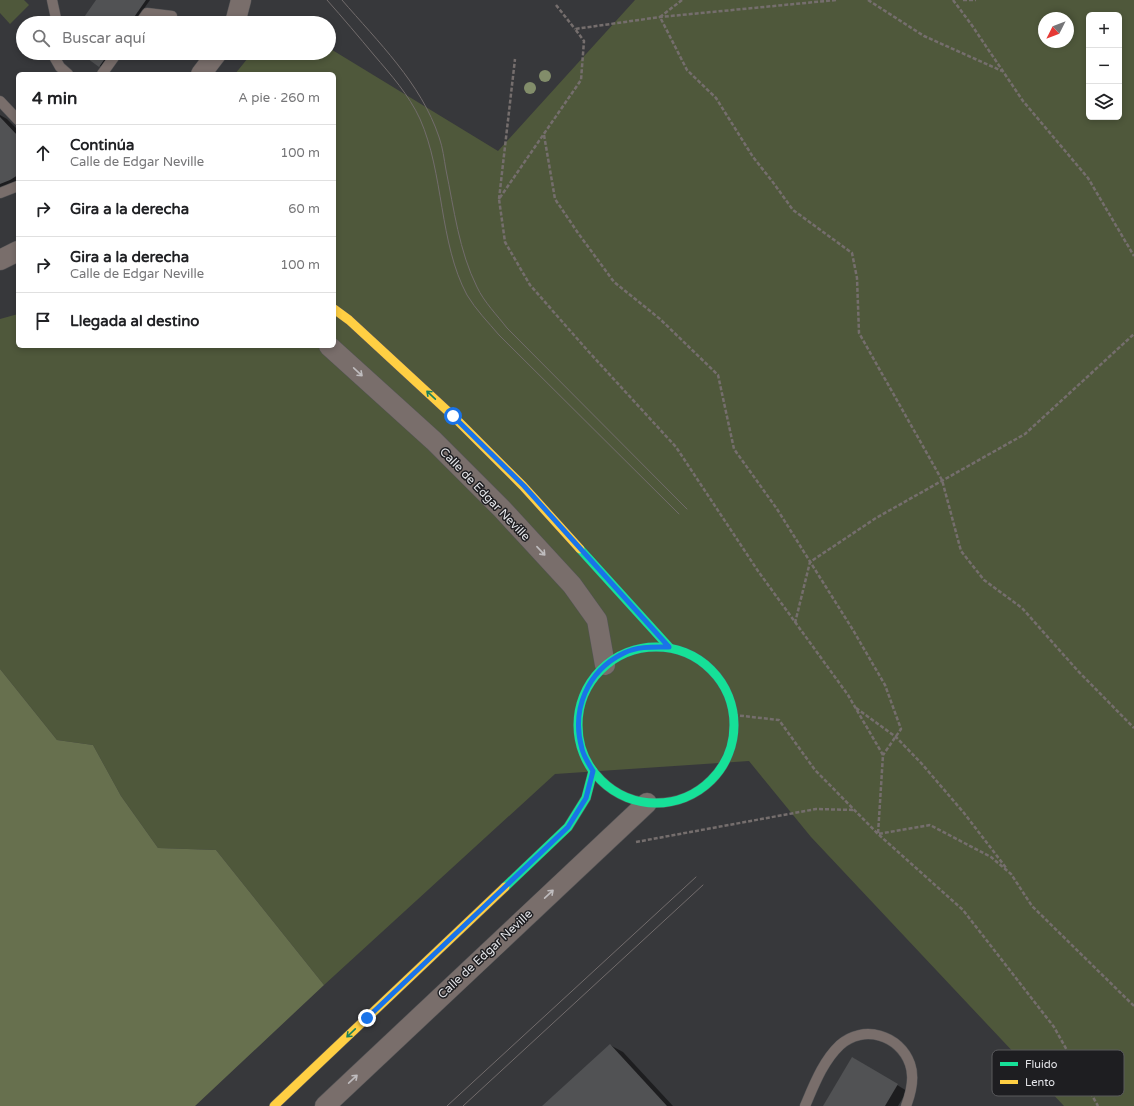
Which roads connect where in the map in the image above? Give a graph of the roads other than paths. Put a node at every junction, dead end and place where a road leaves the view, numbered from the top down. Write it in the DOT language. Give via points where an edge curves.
graph roads {
  1 [pos="52,0"];
  2 [pos="241,0"];
  3 [pos="55,16"];
  4 [pos="145,16"];
  5 [pos="172,16"];
  6 [pos="237,16"];
  7 [pos="56,60"];
  8 [pos="113,60"];
  9 [pos="66,72"];
  10 [pos="104,72"];
  11 [pos="0,101"];
  12 [pos="16,118"];
  13 [pos="16,187"];
  14 [pos="0,193"];
  15 [pos="16,252"];
  16 [pos="0,260"];
  17 [pos="336,310"];
  18 [pos="331,348"];
  19 [pos="669,647"];
  20 [pos="605,665"];
  21 [pos="593,771"];
  22 [pos="647,803"];
  23 [pos="274,1106"];
  24 [pos="324,1106"];
  25 [pos="805,1106"];
  26 [pos="906,1106"];
  1 -- 3 [label="lane"];
  2 -- 6 [label="street"];
  4 -- 5 [label="lane" via="147,13"];
  7 -- 9 [label="lane"];
  8 -- 10 [label="lane"];
  11 -- 12 [label="lane"];
  13 -- 14 [label="lane"];
  15 -- 16 [label="street"];
  19 -- 17 [label="street, one-way" via="524,486 453,416"];
  18 -- 20 [label="street, Calle de Edgar Neville, one-way" via="434,441 502,508 572,585 597,620"];
  19 -- 20 [label="street" via="647,647 624,653"];
  19 -- 22 [label="street" via="693,656 712,671 727,691 734,715 733,738 726,761 712,780 693,794 671,802"];
  20 -- 21 [label="street" via="590,682 580,704 580,743"];
  21 -- 22 [label="street" via="620,794"];
  21 -- 23 [label="street, one-way" via="586,798 568,827"];
  24 -- 22 [label="street, Calle de Edgar Neville, one-way"];
  25 -- 26 [label="lane" via="832,1053 854,1036 868,1033 894,1041 904,1051 912,1079 911,1094"];
}
